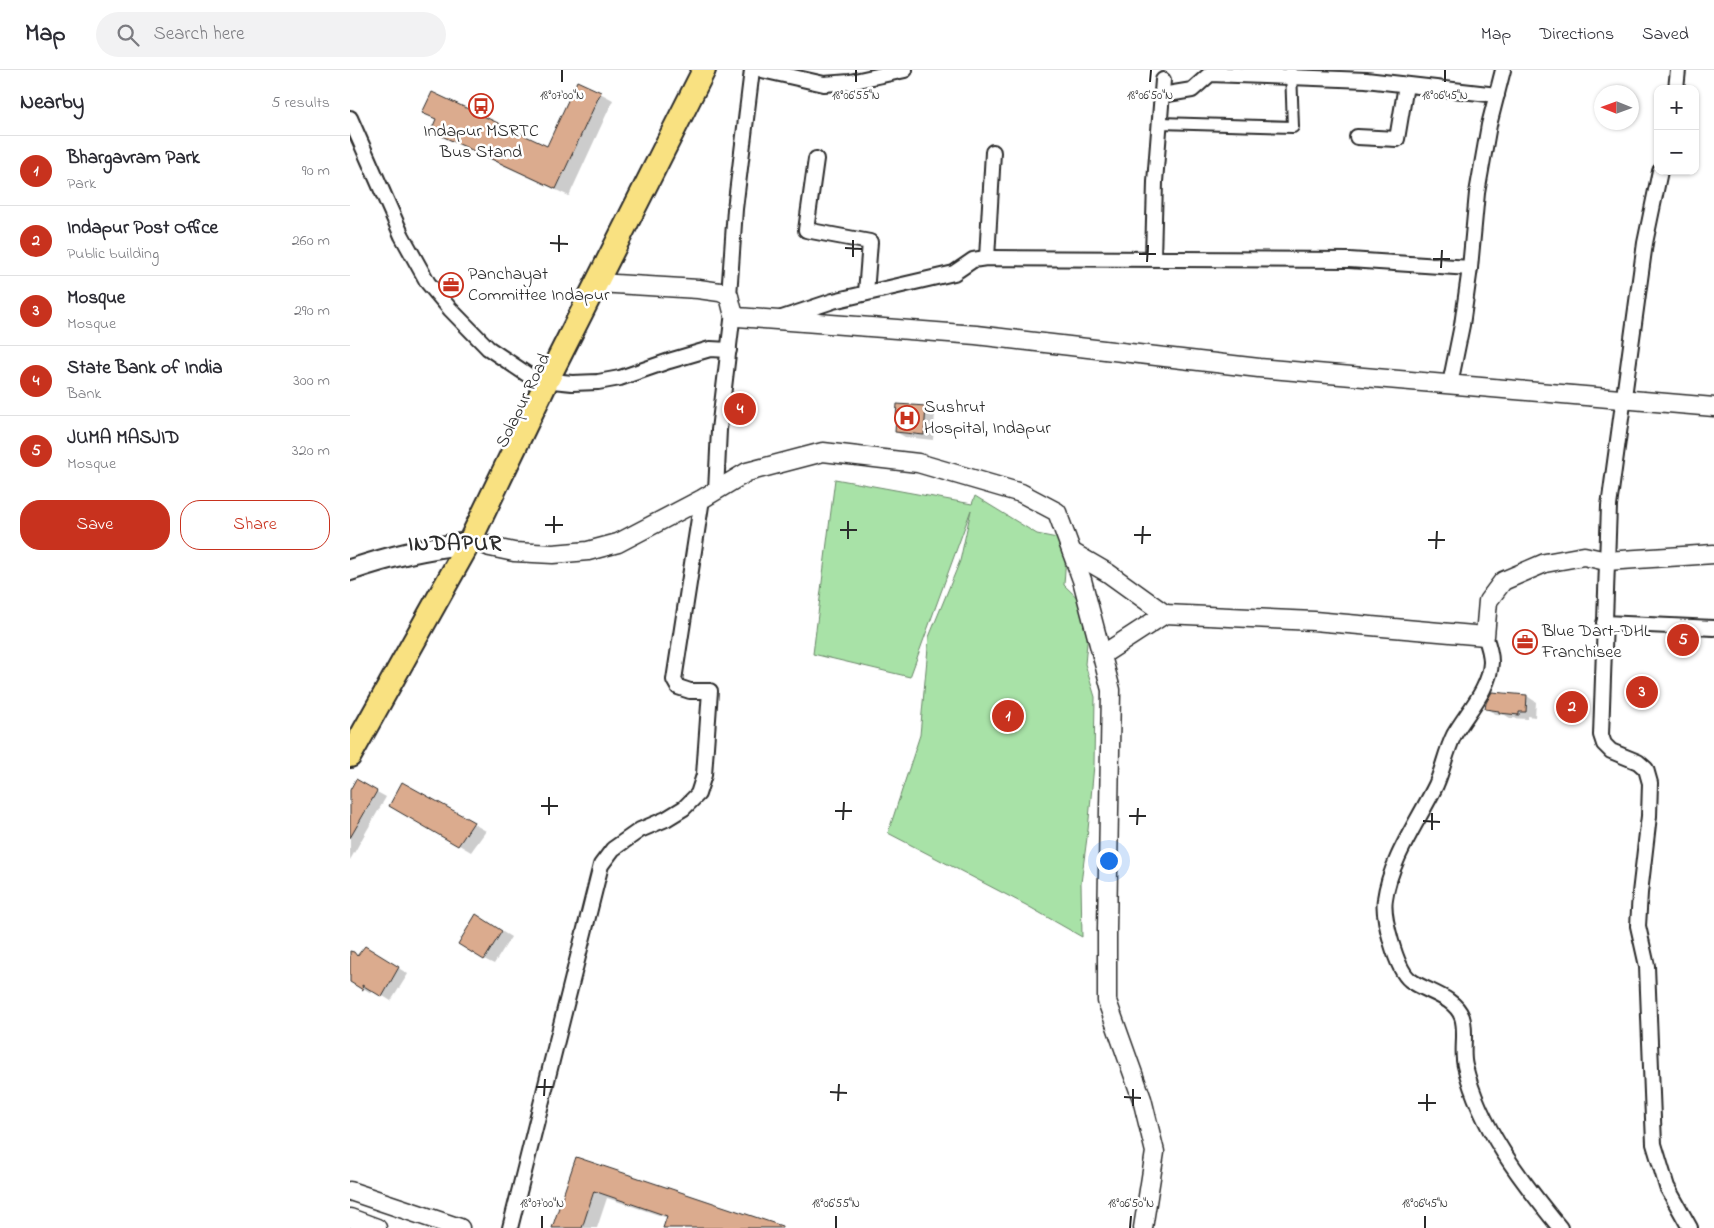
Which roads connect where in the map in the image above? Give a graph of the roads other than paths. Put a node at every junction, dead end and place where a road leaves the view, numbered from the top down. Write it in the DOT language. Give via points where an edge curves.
graph roads {
  1 [pos="688,70"];
  2 [pos="704,70"];
  3 [pos="752,70"];
  4 [pos="762,70"];
  5 [pos="905,70"];
  6 [pos="1503,70"];
  7 [pos="1678,70"];
  8 [pos="1290,73"];
  9 [pos="1367,75"];
  10 [pos="1163,80"];
  11 [pos="1406,85"];
  12 [pos="1676,85"];
  13 [pos="1162,95"];
  14 [pos="1496,96"];
  15 [pos="677,108"];
  16 [pos="350,118"];
  17 [pos="1160,123"];
  18 [pos="1357,137"];
  19 [pos="993,152"];
  20 [pos="816,159"];
  21 [pos="1659,175"];
  22 [pos="612,238"];
  23 [pos="987,258"];
  24 [pos="1153,258"];
  25 [pos="1470,268"];
  26 [pos="598,283"];
  27 [pos="866,293"];
  28 [pos="731,304"];
  29 [pos="779,319"];
  30 [pos="729,350"];
  31 [pos="541,380"];
  32 [pos="1450,384"];
  33 [pos="1623,400"];
  34 [pos="1714,408"];
  35 [pos="709,495"];
  36 [pos="465,548"];
  37 [pos="1072,552"];
  38 [pos="1714,554"];
  39 [pos="1606,561"];
  40 [pos="350,570"];
  41 [pos="350,582"];
  42 [pos="1165,614"];
  43 [pos="1604,623"];
  44 [pos="1714,628"];
  45 [pos="1485,636"];
  46 [pos="1102,655"];
  47 [pos="350,726"];
  48 [pos="350,756"];
  49 [pos="350,1192"];
  50 [pos="367,1197"];
  51 [pos="354,1220"];
  52 [pos="377,1228"];
  53 [pos="460,1228"];
  54 [pos="510,1228"];
  55 [pos="1143,1228"];
  56 [pos="1560,1228"];
  57 [pos="1690,1228"];
  1 -- 15 [label="main road, Solapur Road"];
  2 -- 15 [label="main road"];
  3 -- 28 [label="street" via="735,209"];
  4 -- 5 [label="street" via="824,84"];
  6 -- 14 [label="street"];
  7 -- 12 [label="street"];
  8 -- 9 [label="street"];
  8 -- 13 [label="street" via="1210,74 1192,90"];
  8 -- 17 [label="street" via="1293,127"];
  9 -- 11 [label="street"];
  10 -- 13 [label="street"];
  11 -- 14 [label="street"];
  11 -- 18 [label="street" via="1397,139"];
  13 -- 17 [label="street"];
  14 -- 25 [label="street" via="1477,193"];
  15 -- 22 [label="main road, Solapur Road"];
  16 -- 31 [label="street" via="402,236 428,283 488,348"];
  17 -- 24 [label="street"];
  19 -- 23 [label="street"];
  20 -- 27 [label="street" via="806,230 870,242"];
  21 -- 33 [label="street" via="1644,242"];
  22 -- 26 [label="main road"];
  22 -- 31 [label="main road, Solapur Road"];
  23 -- 24 [label="street"];
  23 -- 27 [label="street" via="973,260 954,273"];
  24 -- 25 [label="street" via="1349,260"];
  25 -- 32 [label="street"];
  26 -- 28 [label="street" via="720,292"];
  26 -- 31 [label="main road"];
  27 -- 29 [label="street"];
  28 -- 29 [label="street" via="738,317"];
  28 -- 30 [label="street"];
  29 -- 32 [label="street" via="976,335 1250,367"];
  30 -- 31 [label="street" via="710,348 620,378 598,382"];
  30 -- 35 [label="street"];
  31 -- 36 [label="main road, Solapur Road"];
  32 -- 33 [label="street"];
  33 -- 34 [label="street"];
  33 -- 39 [label="street" via="1609,506"];
  35 -- 36 [label="street" via="618,543 588,551 553,554"];
  35 -- 37 [label="street" via="747,472 823,452 918,463 1021,493 1057,512"];
  35 -- 54 [label="street" via="674,680 678,687 710,691 704,776 698,794 684,808 640,830 613,849 601,865"];
  36 -- 40 [label="main road" via="429,548"];
  36 -- 41 [label="main road"];
  36 -- 47 [label="main road, Solapur Road"];
  36 -- 48 [label="main road"];
  37 -- 42 [label="street"];
  37 -- 46 [label="street"];
  38 -- 39 [label="street"];
  39 -- 43 [label="street"];
  39 -- 45 [label="street" via="1584,556 1545,563 1503,581 1488,601"];
  42 -- 45 [label="street" via="1314,621"];
  42 -- 46 [label="street"];
  43 -- 44 [label="street"];
  43 -- 57 [label="street" via="1601,735 1611,751 1638,762 1646,769 1650,783 1638,926 1646,966 1654,1144 1667,1187"];
  45 -- 56 [label="street" via="1491,661 1489,676 1454,736 1436,785 1397,860 1384,901 1395,954 1403,971 1410,980 1446,1000 1462,1017 1464,1065 1472,1092 1509,1162"];
  46 -- 55 [label="street" via="1111,690 1107,1002 1142,1099 1155,1152"];
  49 -- 50 [label="street"];
  50 -- 51 [label="street"];
  50 -- 53 [label="street"];
  51 -- 52 [label="street"];
}
